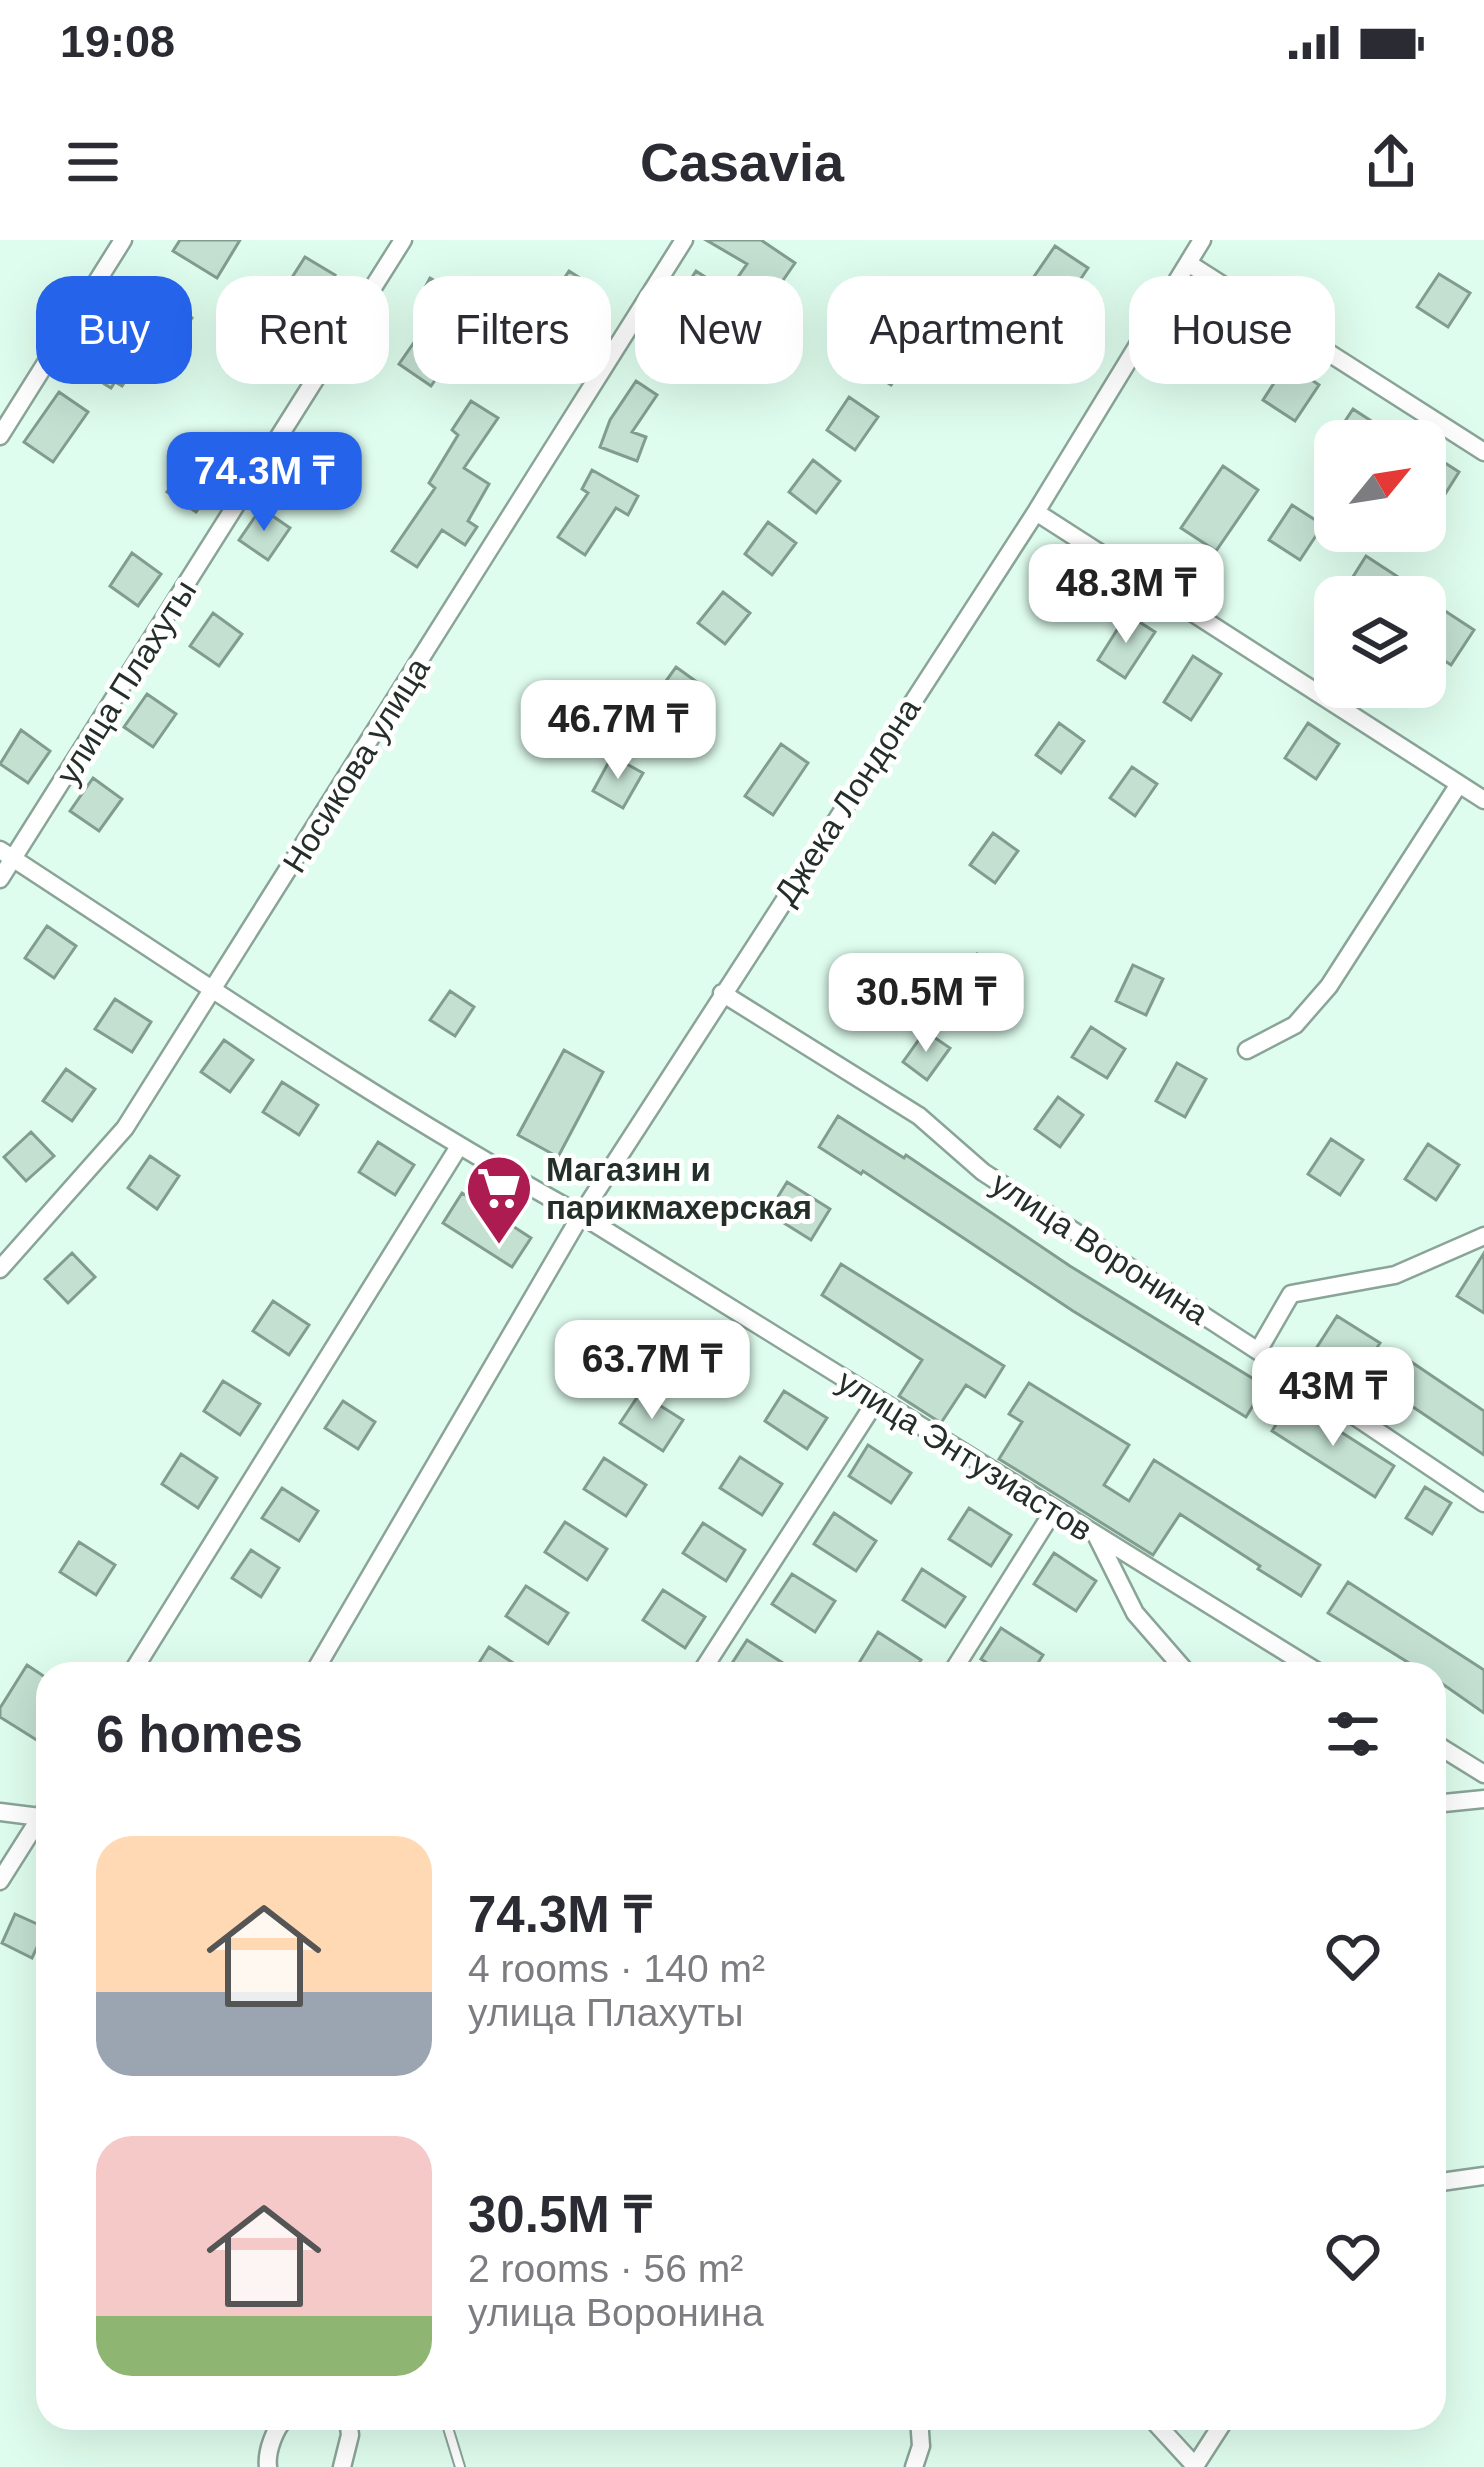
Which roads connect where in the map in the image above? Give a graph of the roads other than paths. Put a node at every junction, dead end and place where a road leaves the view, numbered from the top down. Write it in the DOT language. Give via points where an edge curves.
graph roads {
  1 [pos="123,240"];
  2 [pos="403,240"];
  3 [pos="684,240"];
  4 [pos="1202,240"];
  5 [pos="1187,262"];
  6 [pos="0,436"];
  7 [pos="1484,452"];
  8 [pos="1036,512"];
  9 [pos="1459,784"];
  10 [pos="1484,800"];
  11 [pos="7,855"];
  12 [pos="0,879"];
  13 [pos="212,992"];
  14 [pos="722,993"];
  15 [pos="1247,1050"];
  16 [pos="458,1148"];
  17 [pos="581,1215"];
  18 [pos="1484,1236"];
  19 [pos="0,1269"];
  20 [pos="1258,1351"];
  21 [pos="876,1400"];
  22 [pos="1484,1503"];
  23 [pos="1054,1510"];
  24 [pos="1097,1537"];
  25 [pos="138,1662"];
  26 [pos="320,1662"];
  27 [pos="708,1662"];
  28 [pos="959,1662"];
  29 [pos="1178,1662"];
  30 [pos="1301,1662"];
  31 [pos="1446,1750"];
  32 [pos="1484,1774"];
  33 [pos="1484,1799"];
  34 [pos="1446,1803"];
  35 [pos="36,1811"];
  36 [pos="0,1812"];
  37 [pos="36,1824"];
  38 [pos="0,1882"];
  39 [pos="1484,2176"];
  40 [pos="1446,2181"];
  41 [pos="277,2430"];
  42 [pos="349,2430"];
  43 [pos="449,2430"];
  44 [pos="920,2430"];
  45 [pos="1162,2430"];
  46 [pos="1218,2430"];
  47 [pos="1196,2466"];
  48 [pos="268,2467"];
  49 [pos="342,2467"];
  50 [pos="460,2467"];
  51 [pos="914,2467"];
  1 -- 6 [label="street"];
  2 -- 11 [label="street, улица Плахуты"];
  3 -- 13 [label="street, Носикова улица"];
  4 -- 5 [label="street, Джека Лондона"];
  5 -- 7 [label="street"];
  5 -- 8 [label="street, Джека Лондона"];
  8 -- 9 [label="street"];
  8 -- 14 [label="street, Джека Лондона"];
  9 -- 10 [label="street"];
  9 -- 15 [label="street" via="1329,986 1295,1025"];
  11 -- 12 [label="street, улица Плахуты"];
  11 -- 13 [label="street, улица Энтузиастов"];
  13 -- 16 [label="street, улица Энтузиастов"];
  13 -- 19 [label="street, Носикова улица" via="125,1129"];
  14 -- 17 [label="street, Джека Лондона"];
  14 -- 20 [label="street, улица Воронина" via="919,1116 982,1172"];
  16 -- 17 [label="street, улица Энтузиастов"];
  16 -- 25 [label="street"];
  17 -- 21 [label="street, улица Энтузиастов"];
  17 -- 26 [label="street, Джека Лондона"];
  18 -- 20 [label="street" via="1395,1275 1292,1294"];
  20 -- 22 [label="street, улица Воронина"];
  21 -- 23 [label="street, улица Энтузиастов"];
  21 -- 27 [label="street"];
  23 -- 24 [label="street, улица Энтузиастов"];
  23 -- 28 [label="street"];
  24 -- 29 [label="street" via="1136,1613"];
  24 -- 30 [label="street, улица Энтузиастов"];
  31 -- 32 [label="street"];
  33 -- 34 [label="street"];
  35 -- 36 [label="street"];
  37 -- 38 [label="street"];
  39 -- 40 [label="street"];
  41 -- 48 [label="street"];
  42 -- 49 [label="street"];
  43 -- 50 [label="lane"];
  44 -- 51 [label="street"];
  45 -- 47 [label="street"];
  46 -- 47 [label="street"];
}
